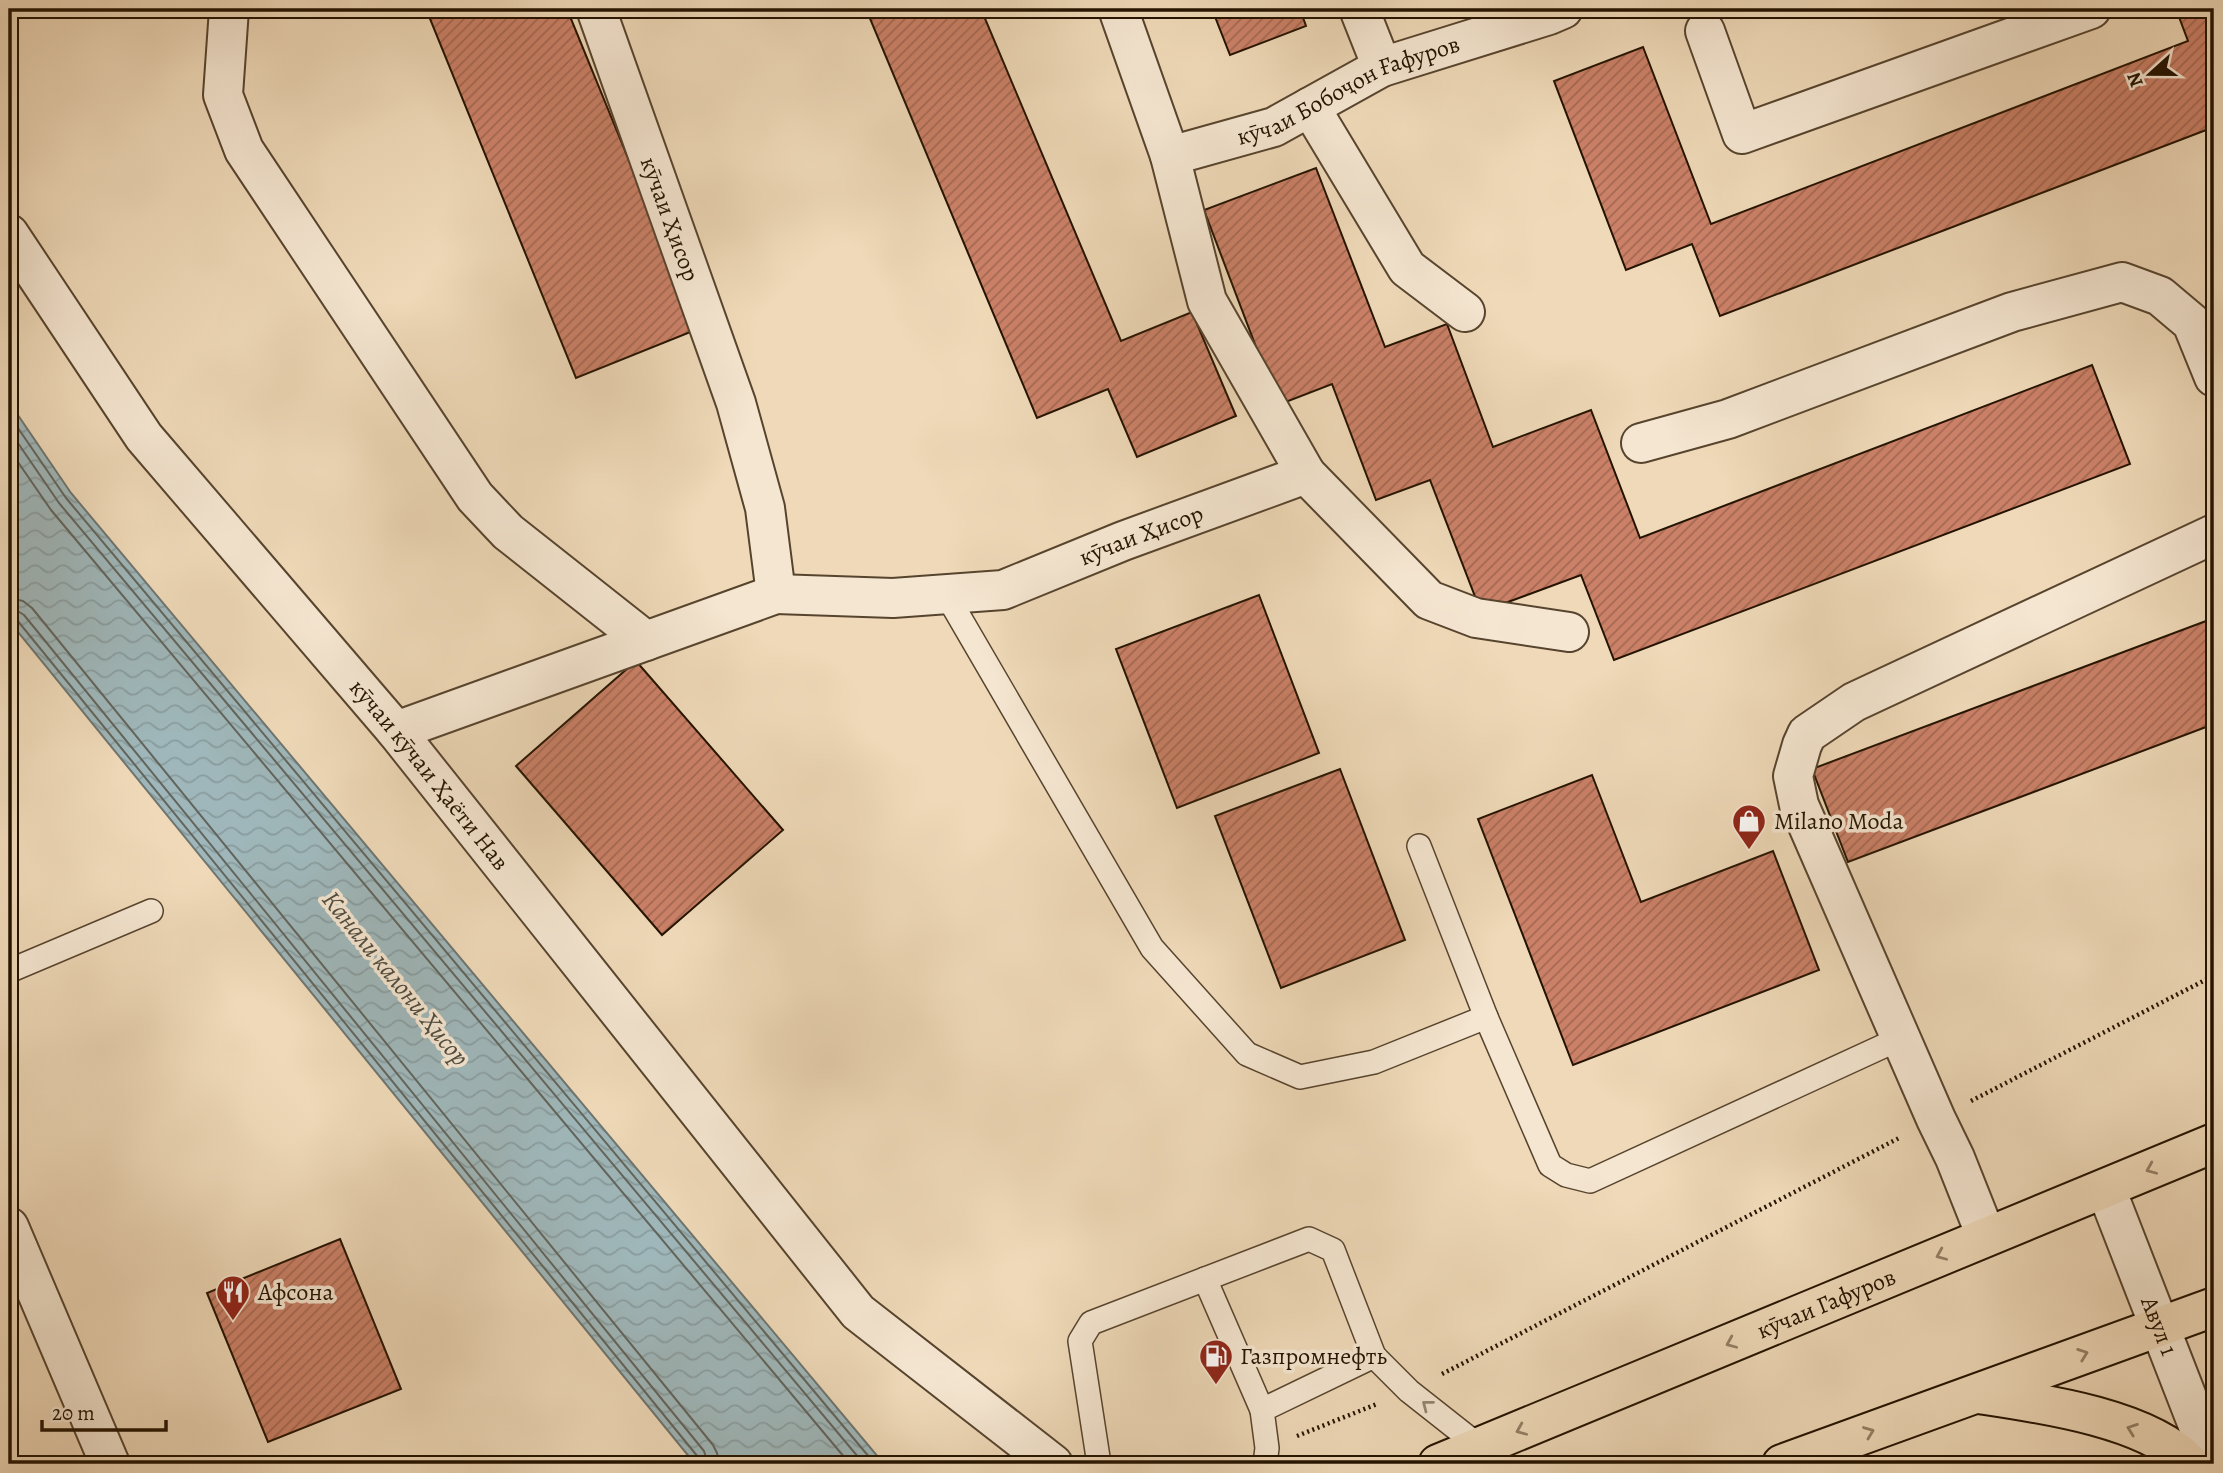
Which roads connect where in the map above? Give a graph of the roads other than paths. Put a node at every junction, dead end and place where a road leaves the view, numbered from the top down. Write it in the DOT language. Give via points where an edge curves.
graph roads {
  1 [pos="229,9"];
  2 [pos="596,9"];
  3 [pos="1118,9"];
  4 [pos="1359,9"];
  5 [pos="1563,9"];
  6 [pos="2091,9"];
  7 [pos="1704,31"];
  8 [pos="1382,67"];
  9 [pos="1310,107"];
  10 [pos="1170,156"];
  11 [pos="9,234"];
  12 [pos="1465,312"];
  13 [pos="2214,377"];
  14 [pos="1641,443"];
  15 [pos="1306,474"];
  16 [pos="2214,534"];
  17 [pos="776,594"];
  18 [pos="946,594"];
  19 [pos="1569,632"];
  20 [pos="646,641"];
  21 [pos="396,731"];
  22 [pos="1419,846"];
  23 [pos="151,911"];
  24 [pos="9,971"];
  25 [pos="1486,1017"];
  26 [pos="1900,1038"];
  27 [pos="2214,1143"];
  28 [pos="2106,1189"];
  29 [pos="9,1227"];
  30 [pos="1986,1236"];
  31 [pos="1205,1279"];
  32 [pos="2214,1307"];
  33 [pos="2159,1327"];
  34 [pos="1374,1356"];
  35 [pos="1974,1393"];
  36 [pos="1262,1410"];
  37 [pos="1480,1447"];
  38 [pos="1266,1456"];
  39 [pos="1791,1463"];
  40 [pos="110,1464"];
  41 [pos="1052,1464"];
  42 [pos="1099,1464"];
  43 [pos="1438,1464"];
  44 [pos="2190,1464"];
  45 [pos="2213,1464"];
  1 -- 20 [label="street" via="223,95 244,150 475,497 508,532"];
  2 -- 17 [label="street, кӯчаи Ҳисор" via="736,403 765,508"];
  3 -- 10 [label="street"];
  4 -- 8 [label="street"];
  5 -- 8 [label="street, кӯчаи Бобоҷон Ғафуров"];
  6 -- 7 [label="street" via="1742,134"];
  8 -- 9 [label="street, кӯчаи Бобоҷон Ғафуров"];
  9 -- 10 [label="street, кӯчаи Бобоҷон Ғафуров" via="1274,127"];
  9 -- 12 [label="street" via="1407,268"];
  10 -- 15 [label="street" via="1207,301"];
  11 -- 21 [label="street, кӯчаи кӯчаи Ҳаёти Нав" via="144,437"];
  13 -- 14 [label="street" via="2192,323 2160,296 2122,282 2012,312 1728,419"];
  15 -- 18 [label="street, кӯчаи Ҳисор" via="1003,590"];
  15 -- 19 [label="street" via="1429,600 1476,618"];
  16 -- 26 [label="street" via="1854,702 1807,734 1793,776 1799,805"];
  17 -- 18 [label="street, кӯчаи Ҳисор" via="893,598"];
  17 -- 20 [label="street, кӯчаи Ҳисор"];
  18 -- 25 [label="lane" via="1152,947 1247,1054 1300,1077 1374,1062"];
  20 -- 21 [label="street, кӯчаи Ҳисор"];
  21 -- 41 [label="street, кӯчаи кӯчаи Ҳаёти Нав" via="858,1312"];
  22 -- 25 [label="lane"];
  23 -- 24 [label="lane"];
  25 -- 26 [label="lane" via="1550,1164 1566,1175 1590,1181"];
  26 -- 30 [label="street"];
  27 -- 28 [label="main road, кӯчаи Гафуров, one-way"];
  28 -- 30 [label="main road, кӯчаи Гафуров"];
  28 -- 33 [label="street, Авул 1"];
  29 -- 40 [label="street"];
  30 -- 37 [label="main road, кӯчаи Гафуров, one-way"];
  31 -- 34 [label="lane" via="1309,1239 1333,1250"];
  31 -- 36 [label="lane"];
  31 -- 42 [label="lane" via="1091,1323 1080,1341"];
  32 -- 33 [label="main road"];
  35 -- 33 [label="main road, one-way"];
  33 -- 45 [label="street, Авул 1"];
  34 -- 36 [label="lane"];
  37 -- 34 [label="lane, one-way" via="1409,1391"];
  39 -- 35 [label="main road, one-way"];
  44 -- 35 [label="main road, one-way" via="2145,1434 2094,1415"];
  36 -- 38 [label="lane"];
  37 -- 43 [label="main road, кӯчаи Гафуров"];
}
